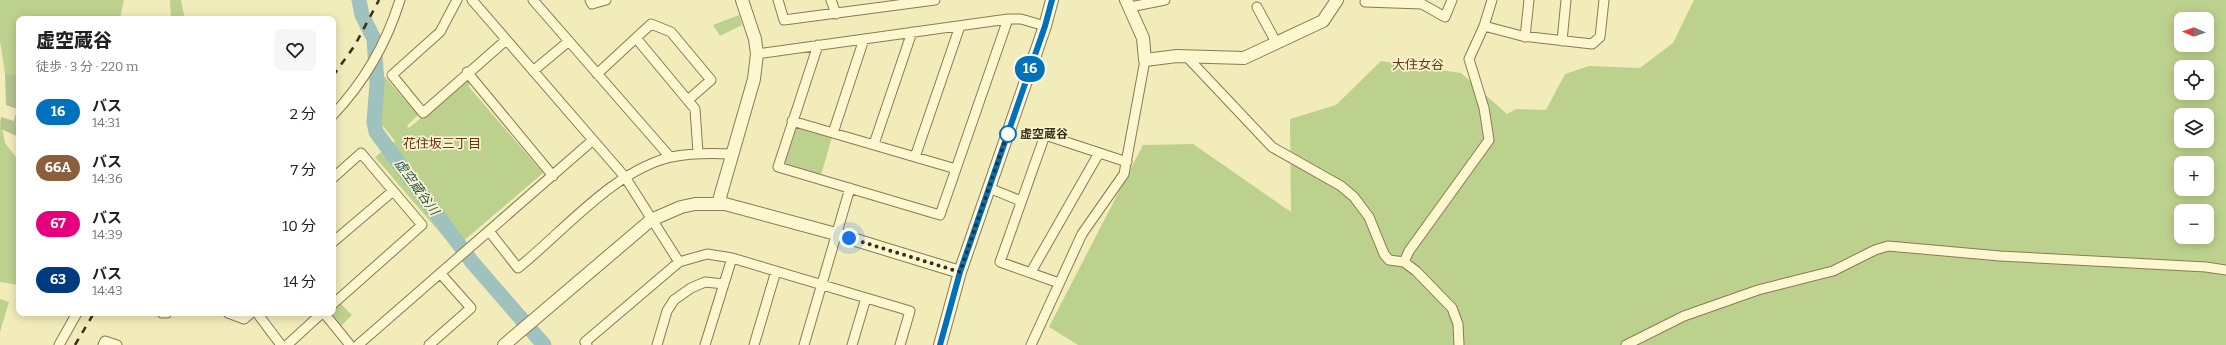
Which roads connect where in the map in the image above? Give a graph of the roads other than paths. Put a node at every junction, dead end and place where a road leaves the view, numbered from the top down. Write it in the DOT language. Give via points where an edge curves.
graph roads {
  1 [pos="400,0"];
  2 [pos="457,0"];
  3 [pos="472,0"];
  4 [pos="533,0"];
  5 [pos="590,0"];
  6 [pos="606,0"];
  7 [pos="742,0"];
  8 [pos="778,0"];
  9 [pos="831,0"];
  10 [pos="935,0"];
  11 [pos="1052,0"];
  12 [pos="1165,0"];
  13 [pos="1337,0"];
  14 [pos="1452,0"];
  15 [pos="1492,0"];
  16 [pos="1529,0"];
  17 [pos="1566,0"];
  18 [pos="1604,0"];
  19 [pos="1406,1"];
  20 [pos="1365,2"];
  21 [pos="1128,3"];
  22 [pos="886,4"];
  23 [pos="1257,7"];
  24 [pos="836,14"];
  25 [pos="1008,19"];
  26 [pos="960,26"];
  27 [pos="1045,26"];
  28 [pos="1484,26"];
  29 [pos="912,32"];
  30 [pos="1525,37"];
  31 [pos="636,38"];
  32 [pos="864,39"];
  33 [pos="505,41"];
  34 [pos="568,41"];
  35 [pos="1562,41"];
  36 [pos="1277,44"];
  37 [pos="818,45"];
  38 [pos="757,54"];
  39 [pos="1187,57"];
  40 [pos="1145,60"];
  41 [pos="533,71"];
  42 [pos="467,72"];
  43 [pos="598,74"];
  44 [pos="688,100"];
  45 [pos="336,112"];
  46 [pos="792,121"];
  47 [pos="833,133"];
  48 [pos="594,140"];
  49 [pos="874,144"];
  50 [pos="698,153"];
  51 [pos="1099,153"];
  52 [pos="732,154"];
  53 [pos="670,157"];
  54 [pos="915,157"];
  55 [pos="1127,162"];
  56 [pos="956,169"];
  57 [pos="336,175"];
  58 [pos="553,176"];
  59 [pos="625,178"];
  60 [pos="850,188"];
  61 [pos="989,188"];
  62 [pos="393,190"];
  63 [pos="1021,200"];
  64 [pos="718,204"];
  65 [pos="651,220"];
  66 [pos="489,231"];
  67 [pos="836,234"];
  68 [pos="336,239"];
  69 [pos="732,258"];
  70 [pos="679,262"];
  71 [pos="1404,262"];
  72 [pos="2226,270"];
  73 [pos="776,271"];
  74 [pos="960,272"];
  75 [pos="1031,272"];
  76 [pos="440,273"];
  77 [pos="1059,283"];
  78 [pos="724,284"];
  79 [pos="822,285"];
  80 [pos="866,298"];
  81 [pos="336,301"];
  82 [pos="75,316"];
  83 [pos="236,316"];
  84 [pos="248,316"];
  85 [pos="259,316"];
  86 [pos="320,316"];
  87 [pos="326,316"];
  88 [pos="59,345"];
  89 [pos="103,345"];
  90 [pos="117,345"];
  91 [pos="281,345"];
  92 [pos="287,345"];
  93 [pos="350,345"];
  94 [pos="358,345"];
  95 [pos="429,345"];
  96 [pos="504,345"];
  97 [pos="587,345"];
  98 [pos="657,345"];
  99 [pos="705,345"];
  100 [pos="754,345"];
  101 [pos="804,345"];
  102 [pos="852,345"];
  103 [pos="900,345"];
  104 [pos="940,345"];
  105 [pos="1031,345"];
  106 [pos="1458,345"];
  107 [pos="1626,345"];
  1 -- 45 [label="street" via="380,53 351,96"];
  2 -- 42 [label="street" via="440,32 392,76 423,113"];
  3 -- 33 [label="street"];
  4 -- 34 [label="street"];
  5 -- 6 [label="street" via="592,4"];
  7 -- 38 [label="street" via="755,39"];
  8 -- 24 [label="street" via="784,20"];
  9 -- 24 [label="street"];
  10 -- 22 [label="street"];
  11 -- 27 [label="street"];
  12 -- 21 [label="street"];
  13 -- 36 [label="street" via="1323,20"];
  14 -- 19 [label="street" via="1445,17 1422,4"];
  15 -- 28 [label="street"];
  16 -- 30 [label="street"];
  17 -- 35 [label="street"];
  18 -- 35 [label="street" via="1600,37 1592,44"];
  19 -- 20 [label="street"];
  21 -- 40 [label="street" via="1143,38"];
  22 -- 24 [label="street"];
  23 -- 36 [label="street"];
  25 -- 26 [label="street"];
  25 -- 27 [label="street" via="1021,19"];
  25 -- 56 [label="street"];
  26 -- 29 [label="street"];
  26 -- 54 [label="street"];
  27 -- 61 [label="street"];
  28 -- 30 [label="street"];
  28 -- 71 [label="street" via="1469,59 1484,108 1489,140 1409,251"];
  29 -- 32 [label="street"];
  29 -- 49 [label="street"];
  30 -- 35 [label="street"];
  31 -- 43 [label="street"];
  31 -- 44 [label="street"];
  31 -- 44 [label="street" via="651,24 671,32 711,80"];
  32 -- 37 [label="street"];
  32 -- 47 [label="street"];
  33 -- 41 [label="street"];
  33 -- 42 [label="street"];
  34 -- 41 [label="street"];
  34 -- 43 [label="street"];
  36 -- 39 [label="street" via="1244,58"];
  37 -- 38 [label="street"];
  37 -- 46 [label="street"];
  38 -- 52 [label="street" via="754,79"];
  39 -- 40 [label="street"];
  39 -- 71 [label="street" via="1272,147 1341,186 1354,197 1368,217 1384,254 1389,260"];
  40 -- 55 [label="street"];
  41 -- 48 [label="street"];
  42 -- 58 [label="street"];
  43 -- 53 [label="street"];
  44 -- 50 [label="street" via="695,109"];
  46 -- 47 [label="street"];
  46 -- 60 [label="street" via="778,166"];
  47 -- 49 [label="street"];
  48 -- 58 [label="street"];
  48 -- 59 [label="street"];
  49 -- 54 [label="street"];
  50 -- 52 [label="street"];
  50 -- 53 [label="street"];
  51 -- 55 [label="street"];
  51 -- 63 [label="street" via="1045,135"];
  51 -- 75 [label="street"];
  52 -- 64 [label="street"];
  53 -- 59 [label="street" via="650,164"];
  54 -- 56 [label="street"];
  55 -- 77 [label="street" via="1124,174 1114,191 1082,234"];
  56 -- 60 [label="street" via="940,215"];
  57 -- 62 [label="street" via="361,153"];
  58 -- 66 [label="street"];
  59 -- 65 [label="street"];
  59 -- 66 [label="street" via="586,208 518,268"];
  60 -- 67 [label="street"];
  61 -- 63 [label="street"];
  61 -- 74 [label="street"];
  62 -- 68 [label="street"];
  62 -- 81 [label="street" via="422,225"];
  63 -- 75 [label="street" via="1000,262"];
  64 -- 65 [label="street" via="681,207"];
  64 -- 67 [label="street" via="737,206"];
  65 -- 70 [label="street"];
  65 -- 96 [label="street"];
  66 -- 76 [label="street"];
  67 -- 74 [label="street"];
  67 -- 79 [label="street"];
  69 -- 70 [label="street" via="707,254"];
  69 -- 73 [label="street"];
  69 -- 78 [label="street"];
  70 -- 97 [label="street" via="585,342"];
  71 -- 106 [label="street" via="1424,276 1452,308 1458,324"];
  72 -- 107 [label="street" via="2198,266 2000,256 1888,246 1832,271 1758,290 1684,316"];
  73 -- 79 [label="street"];
  73 -- 100 [label="street"];
  74 -- 104 [label="street"];
  75 -- 77 [label="street"];
  76 -- 94 [label="street"];
  76 -- 95 [label="street" via="471,308"];
  77 -- 105 [label="street"];
  78 -- 98 [label="street" via="705,282 674,300 667,311"];
  78 -- 99 [label="street"];
  79 -- 80 [label="street"];
  79 -- 101 [label="street"];
  80 -- 102 [label="street"];
  80 -- 103 [label="street" via="910,311"];
  82 -- 88 [label="street"];
  83 -- 84 [label="street" via="244,319"];
  85 -- 91 [label="street"];
  86 -- 92 [label="street"];
  87 -- 93 [label="street"];
  89 -- 90 [label="street" via="105,342"];
}
